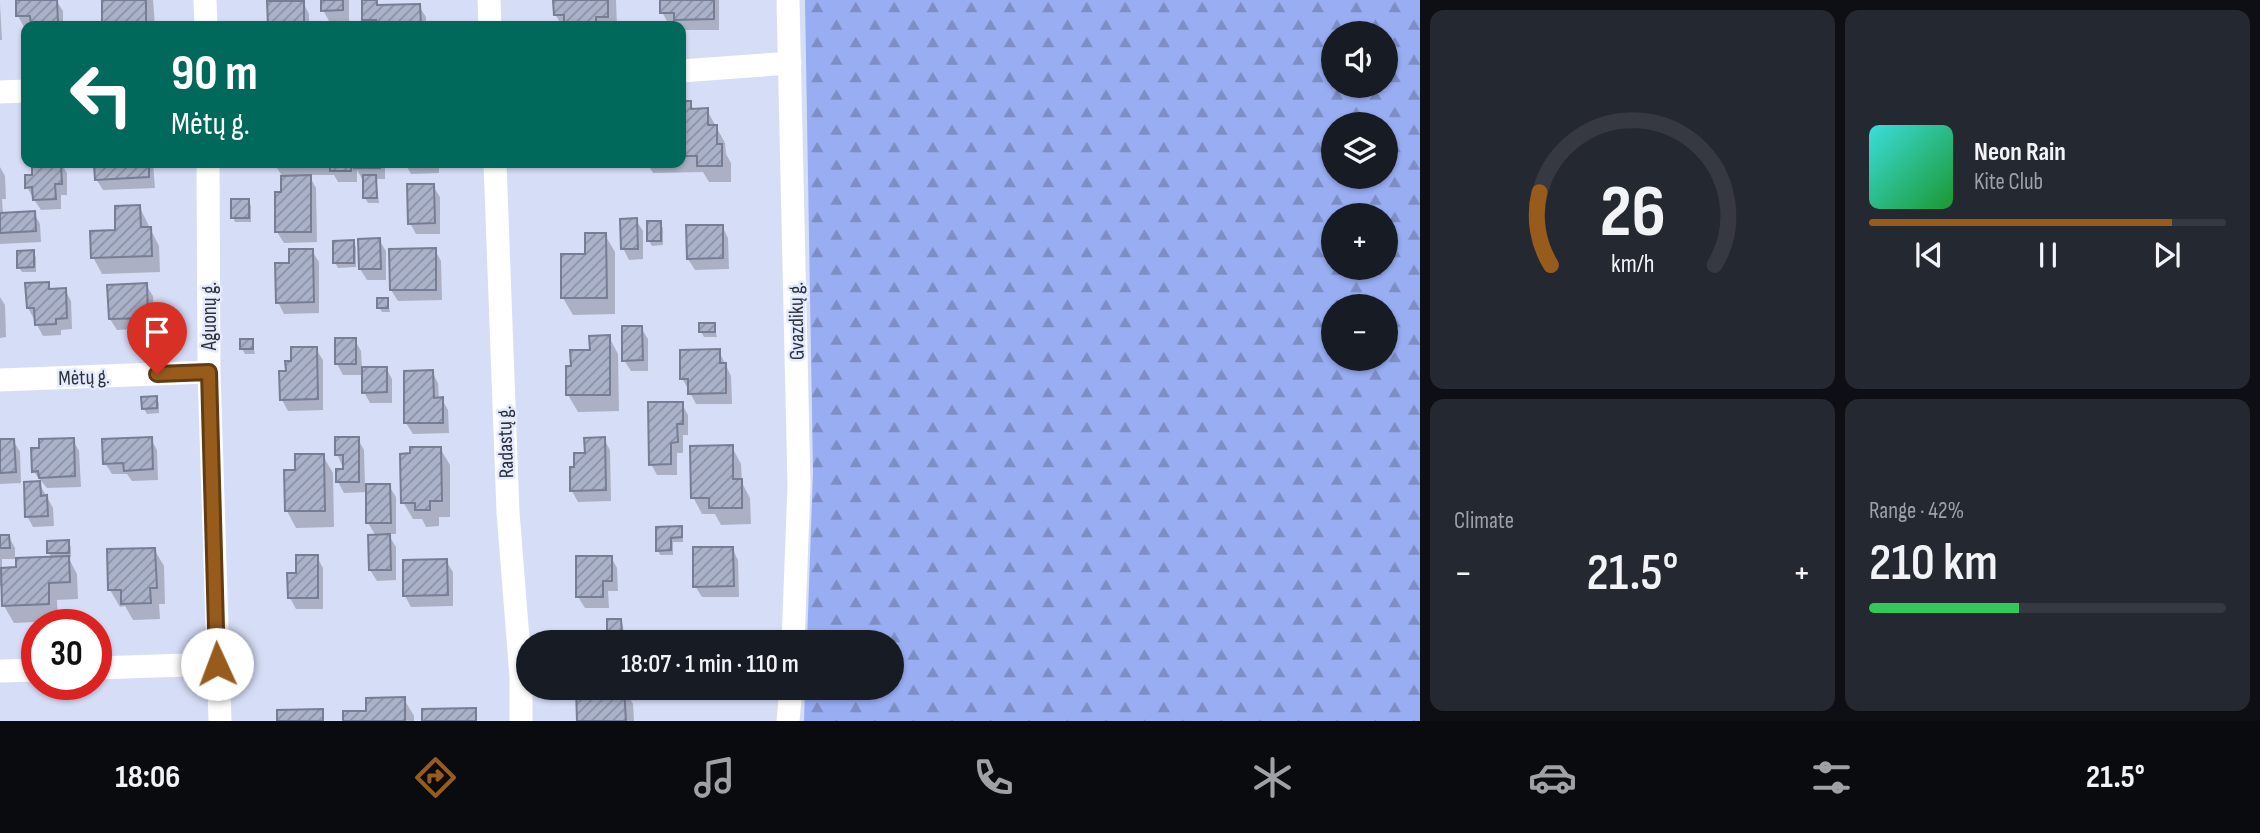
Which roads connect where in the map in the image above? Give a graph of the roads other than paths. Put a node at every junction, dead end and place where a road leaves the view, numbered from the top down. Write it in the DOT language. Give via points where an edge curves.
graph roads {
  1 [pos="205,0"];
  2 [pos="489,0"];
  3 [pos="788,0"];
  4 [pos="206,21"];
  5 [pos="490,21"];
  6 [pos="790,63"];
  7 [pos="686,71"];
  8 [pos="21,91"];
  9 [pos="0,92"];
  10 [pos="208,168"];
  11 [pos="495,168"];
  12 [pos="209,372"];
  13 [pos="0,380"];
  14 [pos="794,630"];
  15 [pos="217,664"];
  16 [pos="112,667"];
  17 [pos="21,670"];
  18 [pos="0,671"];
  19 [pos="789,700"];
  20 [pos="220,721"];
  21 [pos="521,721"];
  22 [pos="788,721"];
  1 -- 4 [label="street"];
  2 -- 5 [label="street"];
  3 -- 6 [label="street, Gvazdikų g."];
  6 -- 7 [label="street"];
  6 -- 14 [label="street, Gvazdikų g." via="800,486"];
  8 -- 9 [label="street"];
  10 -- 12 [label="street, Aguonų g."];
  11 -- 21 [label="street, Radastų g."];
  12 -- 13 [label="street, Mėtų g."];
  12 -- 15 [label="street, Aguonų g."];
  15 -- 16 [label="street"];
  15 -- 20 [label="street, Aguonų g."];
  17 -- 18 [label="street"];
  19 -- 22 [label="street"];
}
